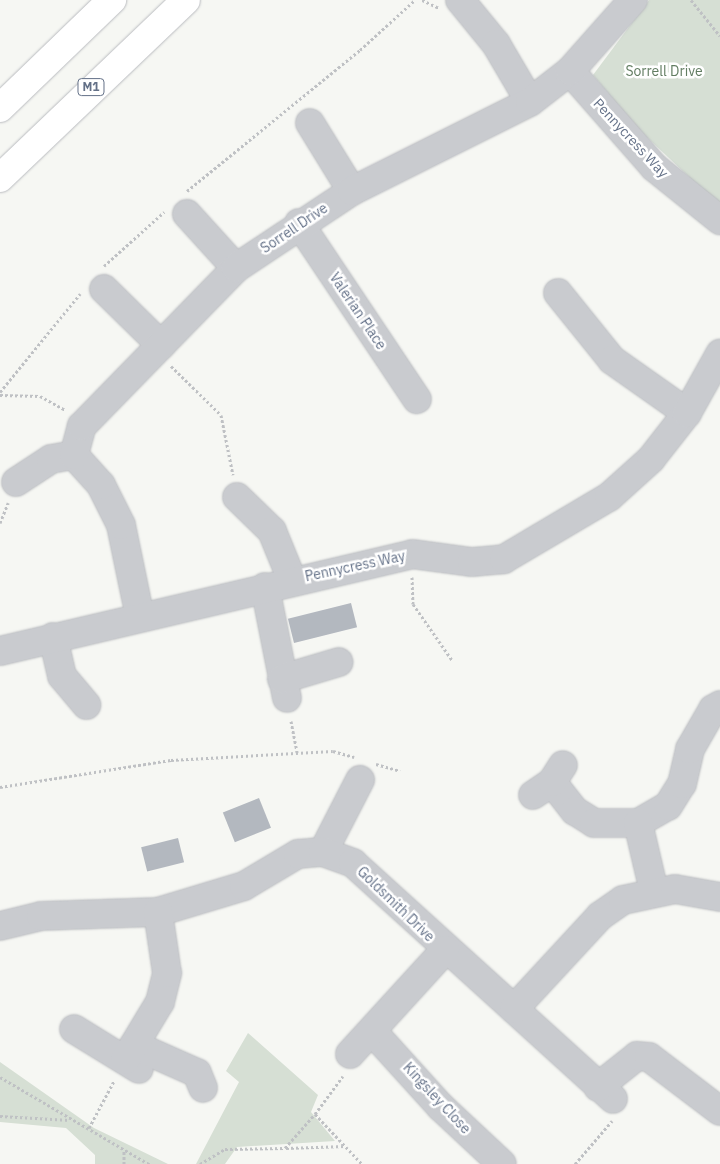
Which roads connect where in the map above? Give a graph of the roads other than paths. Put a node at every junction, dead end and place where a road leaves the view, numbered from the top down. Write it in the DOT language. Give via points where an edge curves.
graph roads {
  1 [pos="112,0"];
  2 [pos="186,0"];
  3 [pos="633,0"];
  4 [pos="443,2"];
  5 [pos="570,71"];
  6 [pos="530,102"];
  7 [pos="0,108"];
  8 [pos="310,123"];
  9 [pos="0,178"];
  10 [pos="352,191"];
  11 [pos="179,206"];
  12 [pos="720,220"];
  13 [pos="299,223"];
  14 [pos="236,268"];
  15 [pos="96,282"];
  16 [pos="558,293"];
  17 [pos="158,348"];
  18 [pos="719,358"];
  19 [pos="417,399"];
  20 [pos="687,413"];
  21 [pos="74,455"];
  22 [pos="16,482"];
  23 [pos="238,497"];
  24 [pos="292,580"];
  25 [pos="265,587"];
  26 [pos="140,617"];
  27 [pos="53,637"];
  28 [pos="0,650"];
  29 [pos="338,662"];
  30 [pos="86,705"];
  31 [pos="720,705"];
  32 [pos="366,767"];
  33 [pos="550,781"];
  34 [pos="638,823"];
  35 [pos="323,852"];
  36 [pos="654,891"];
  37 [pos="720,897"];
  38 [pos="158,912"];
  39 [pos="0,926"];
  40 [pos="445,950"];
  41 [pos="514,1009"];
  42 [pos="74,1029"];
  43 [pos="372,1031"];
  44 [pos="350,1054"];
  45 [pos="127,1057"];
  46 [pos="203,1088"];
  47 [pos="720,1112"];
  48 [pos="502,1164"];
  1 -- 7 [label="highway"];
  2 -- 9 [label="highway, M1"];
  3 -- 5 [label="street, Sorrell Drive"];
  4 -- 6 [label="street" via="496,44"];
  5 -- 6 [label="street, Sorrell Drive"];
  5 -- 12 [label="street, Pennycress Way" via="654,167"];
  6 -- 10 [label="street, Sorrell Drive"];
  8 -- 10 [label="street"];
  10 -- 13 [label="street, Sorrell Drive"];
  11 -- 14 [label="street"];
  13 -- 14 [label="street, Sorrell Drive"];
  13 -- 19 [label="street, Valerian Place"];
  14 -- 17 [label="street, Sorrell Drive"];
  15 -- 17 [label="street"];
  16 -- 20 [label="street" via="612,360"];
  17 -- 21 [label="street, Sorrell Drive" via="82,426"];
  18 -- 20 [label="street, Pennycress Way"];
  20 -- 24 [label="street, Pennycress Way" via="651,459 609,497 531,547 504,559 472,562 412,554"];
  21 -- 22 [label="street" via="51,459"];
  21 -- 26 [label="street" via="101,485 121,525"];
  23 -- 24 [label="street" via="272,531"];
  24 -- 25 [label="street, Pennycress Way"];
  25 -- 26 [label="street, Pennycress Way"];
  25 -- 29 [label="street" via="285,689"];
  26 -- 27 [label="street, Pennycress Way"];
  27 -- 28 [label="street, Pennycress Way"];
  27 -- 30 [label="street" via="62,676"];
  31 -- 34 [label="street" via="713,709 690,749 682,784 668,806"];
  32 -- 35 [label="street"];
  33 -- 34 [label="street" via="575,811 594,823"];
  34 -- 36 [label="street"];
  35 -- 38 [label="street, Goldsmith Drive" via="298,854 244,886"];
  35 -- 40 [label="street, Goldsmith Drive" via="353,863"];
  36 -- 37 [label="street" via="675,889"];
  36 -- 41 [label="street" via="623,900 600,916"];
  38 -- 39 [label="street, Goldsmith Drive" via="41,916"];
  38 -- 45 [label="street" via="167,973 160,1002"];
  40 -- 41 [label="street, Goldsmith Drive"];
  40 -- 43 [label="street"];
  41 -- 47 [label="street, Goldsmith Drive" via="605,1093 637,1056 649,1057"];
  42 -- 45 [label="street"];
  43 -- 44 [label="street"];
  43 -- 48 [label="street, Kingsley Close" via="441,1107"];
  45 -- 46 [label="street" via="197,1073"];
}
